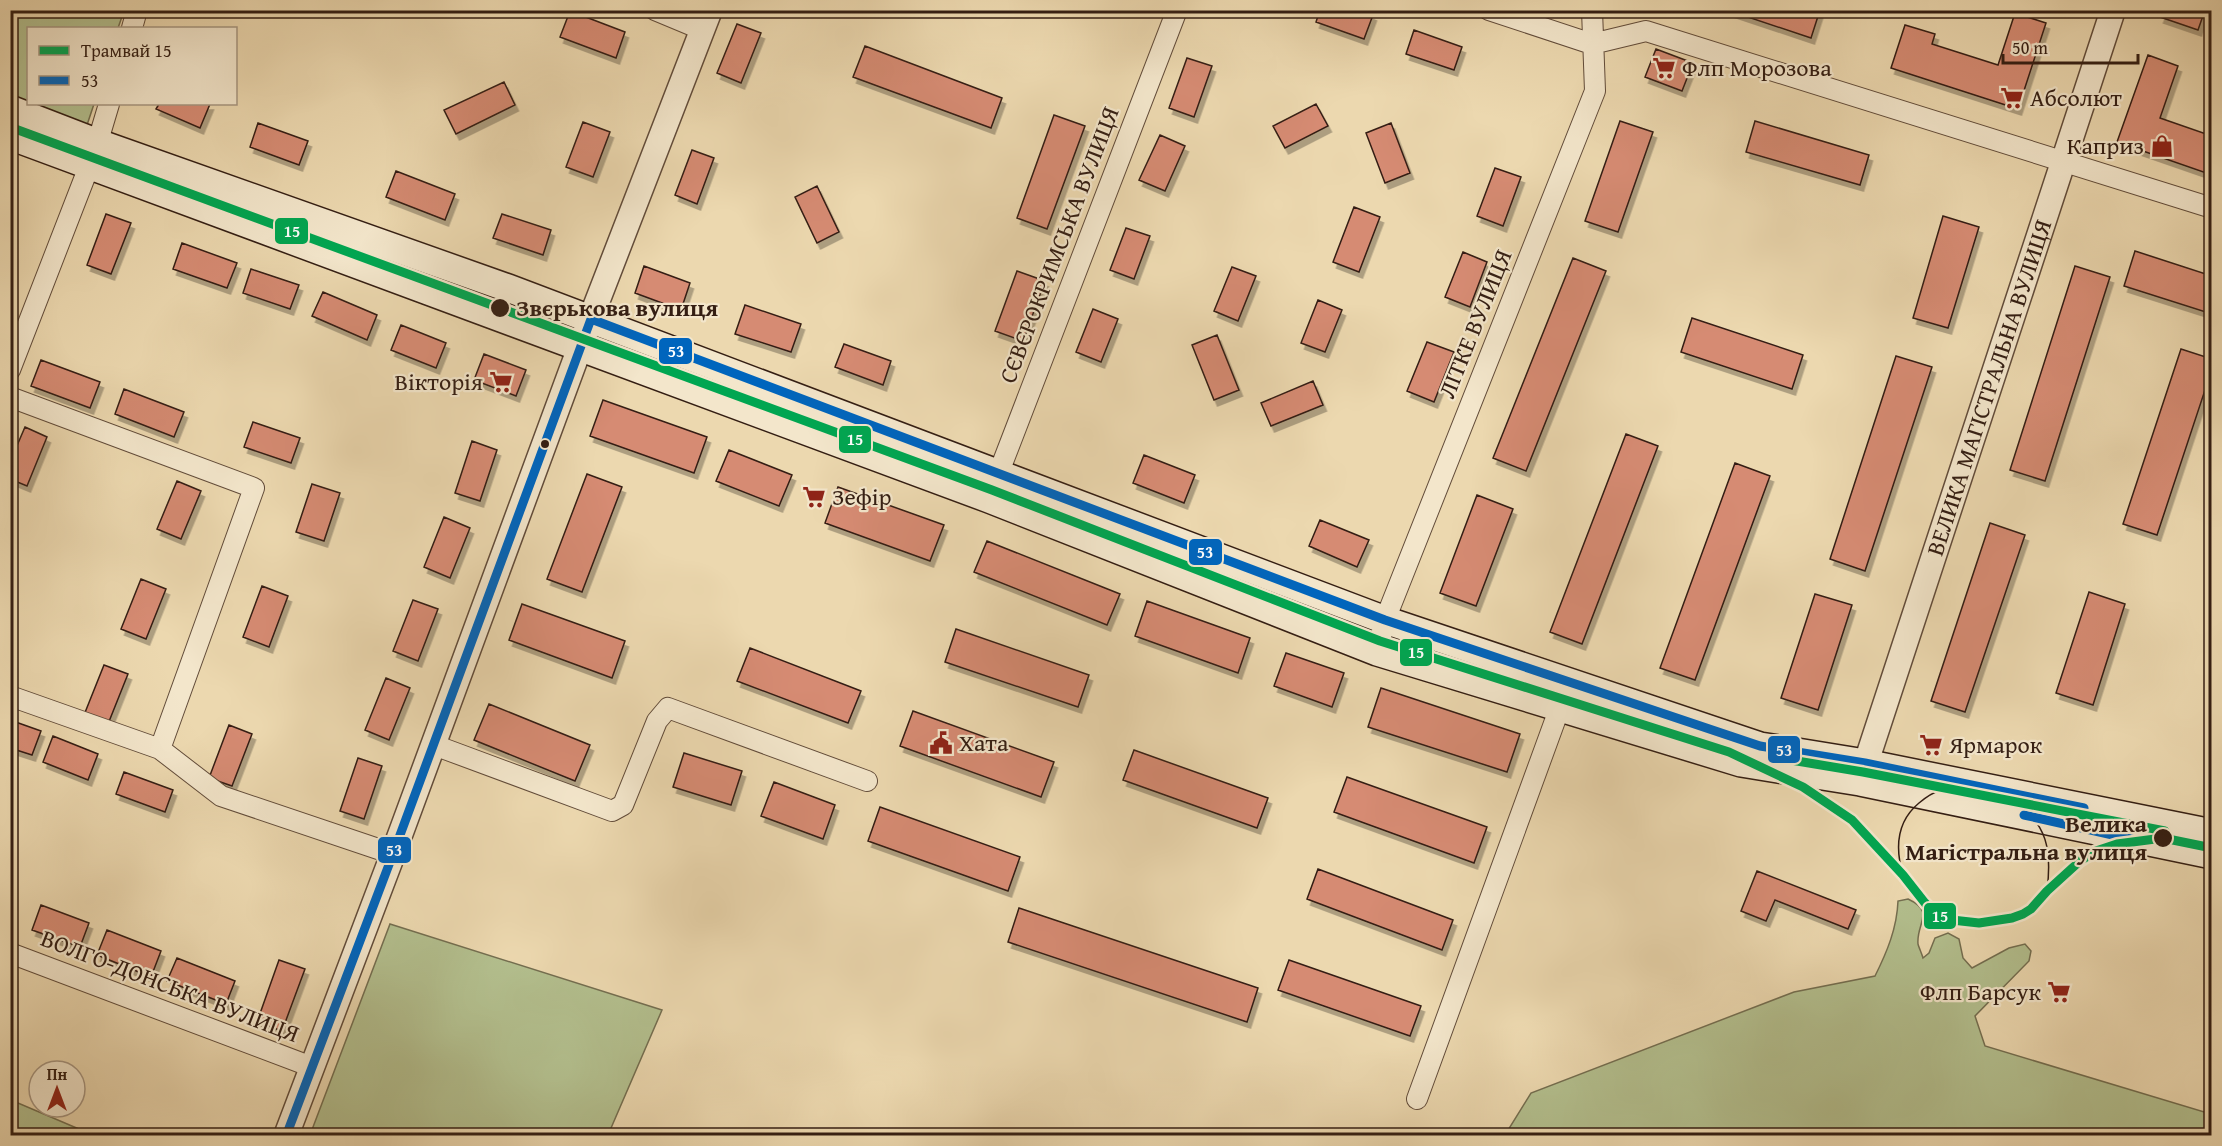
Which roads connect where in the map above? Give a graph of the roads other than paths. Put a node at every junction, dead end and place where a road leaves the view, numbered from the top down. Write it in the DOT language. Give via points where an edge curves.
graph roads {
  1 [pos="137,10"];
  2 [pos="655,10"];
  3 [pos="1176,10"];
  4 [pos="1489,10"];
  5 [pos="1592,10"];
  6 [pos="2113,10"];
  7 [pos="707,20"];
  8 [pos="132,27"];
  9 [pos="1592,44"];
  10 [pos="110,105"];
  11 [pos="10,109"];
  12 [pos="10,136"];
  13 [pos="93,155"];
  14 [pos="2064,160"];
  15 [pos="2211,208"];
  16 [pos="591,319"];
  17 [pos="580,348"];
  18 [pos="10,370"];
  19 [pos="10,397"];
  20 [pos="999,472"];
  21 [pos="989,499"];
  22 [pos="1385,620"];
  23 [pos="1377,652"];
  24 [pos="10,696"];
  25 [pos="1560,707"];
  26 [pos="434,745"];
  27 [pos="160,749"];
  28 [pos="1862,773"];
  29 [pos="867,781"];
  30 [pos="2211,833"];
  31 [pos="393,854"];
  32 [pos="2211,855"];
  33 [pos="10,953"];
  34 [pos="312,1067"];
  35 [pos="1417,1099"];
  36 [pos="286,1136"];
  1 -- 8 [label="street"];
  2 -- 7 [label="street"];
  3 -- 20 [label="street, СЄВЄРОКРИМСЬКА ВУЛИЦЯ"];
  4 -- 9 [label="street"];
  5 -- 9 [label="street, ЛІТКЕ ВУЛИЦЯ"];
  6 -- 14 [label="street, ВЕЛИКА МАГІСТРАЛЬНА ВУЛИЦЯ"];
  7 -- 16 [label="street"];
  9 -- 14 [label="street" via="1646,31"];
  9 -- 22 [label="street, ЛІТКЕ ВУЛИЦЯ" via="1595,91"];
  10 -- 13 [label="street"];
  11 -- 13 [label="main road"];
  12 -- 13 [label="main road"];
  13 -- 16 [label="main road" via="508,288"];
  13 -- 17 [label="main road"];
  13 -- 18 [label="street"];
  14 -- 15 [label="street"];
  14 -- 28 [label="street, ВЕЛИКА МАГІСТРАЛЬНА ВУЛИЦЯ"];
  16 -- 17 [label="street"];
  16 -- 20 [label="main road"];
  17 -- 21 [label="main road"];
  17 -- 26 [label="street"];
  19 -- 27 [label="street" via="254,488"];
  20 -- 21 [label="street, СЄВЄРОКРИМСЬКА ВУЛИЦЯ"];
  20 -- 22 [label="main road"];
  21 -- 23 [label="main road"];
  22 -- 23 [label="street, ЛІТКЕ ВУЛИЦЯ"];
  22 -- 28 [label="main road" via="1760,746"];
  23 -- 25 [label="main road"];
  24 -- 27 [label="street"];
  25 -- 28 [label="main road" via="1741,763"];
  25 -- 35 [label="street"];
  26 -- 29 [label="street" via="612,810 623,805 657,721 668,708"];
  26 -- 31 [label="street"];
  27 -- 31 [label="street" via="221,795"];
  28 -- 30 [label="main road"];
  28 -- 32 [label="main road"];
  31 -- 34 [label="street"];
  33 -- 34 [label="street, ВОЛГО-ДОНСЬКА ВУЛИЦЯ"];
  34 -- 36 [label="street"];
}
